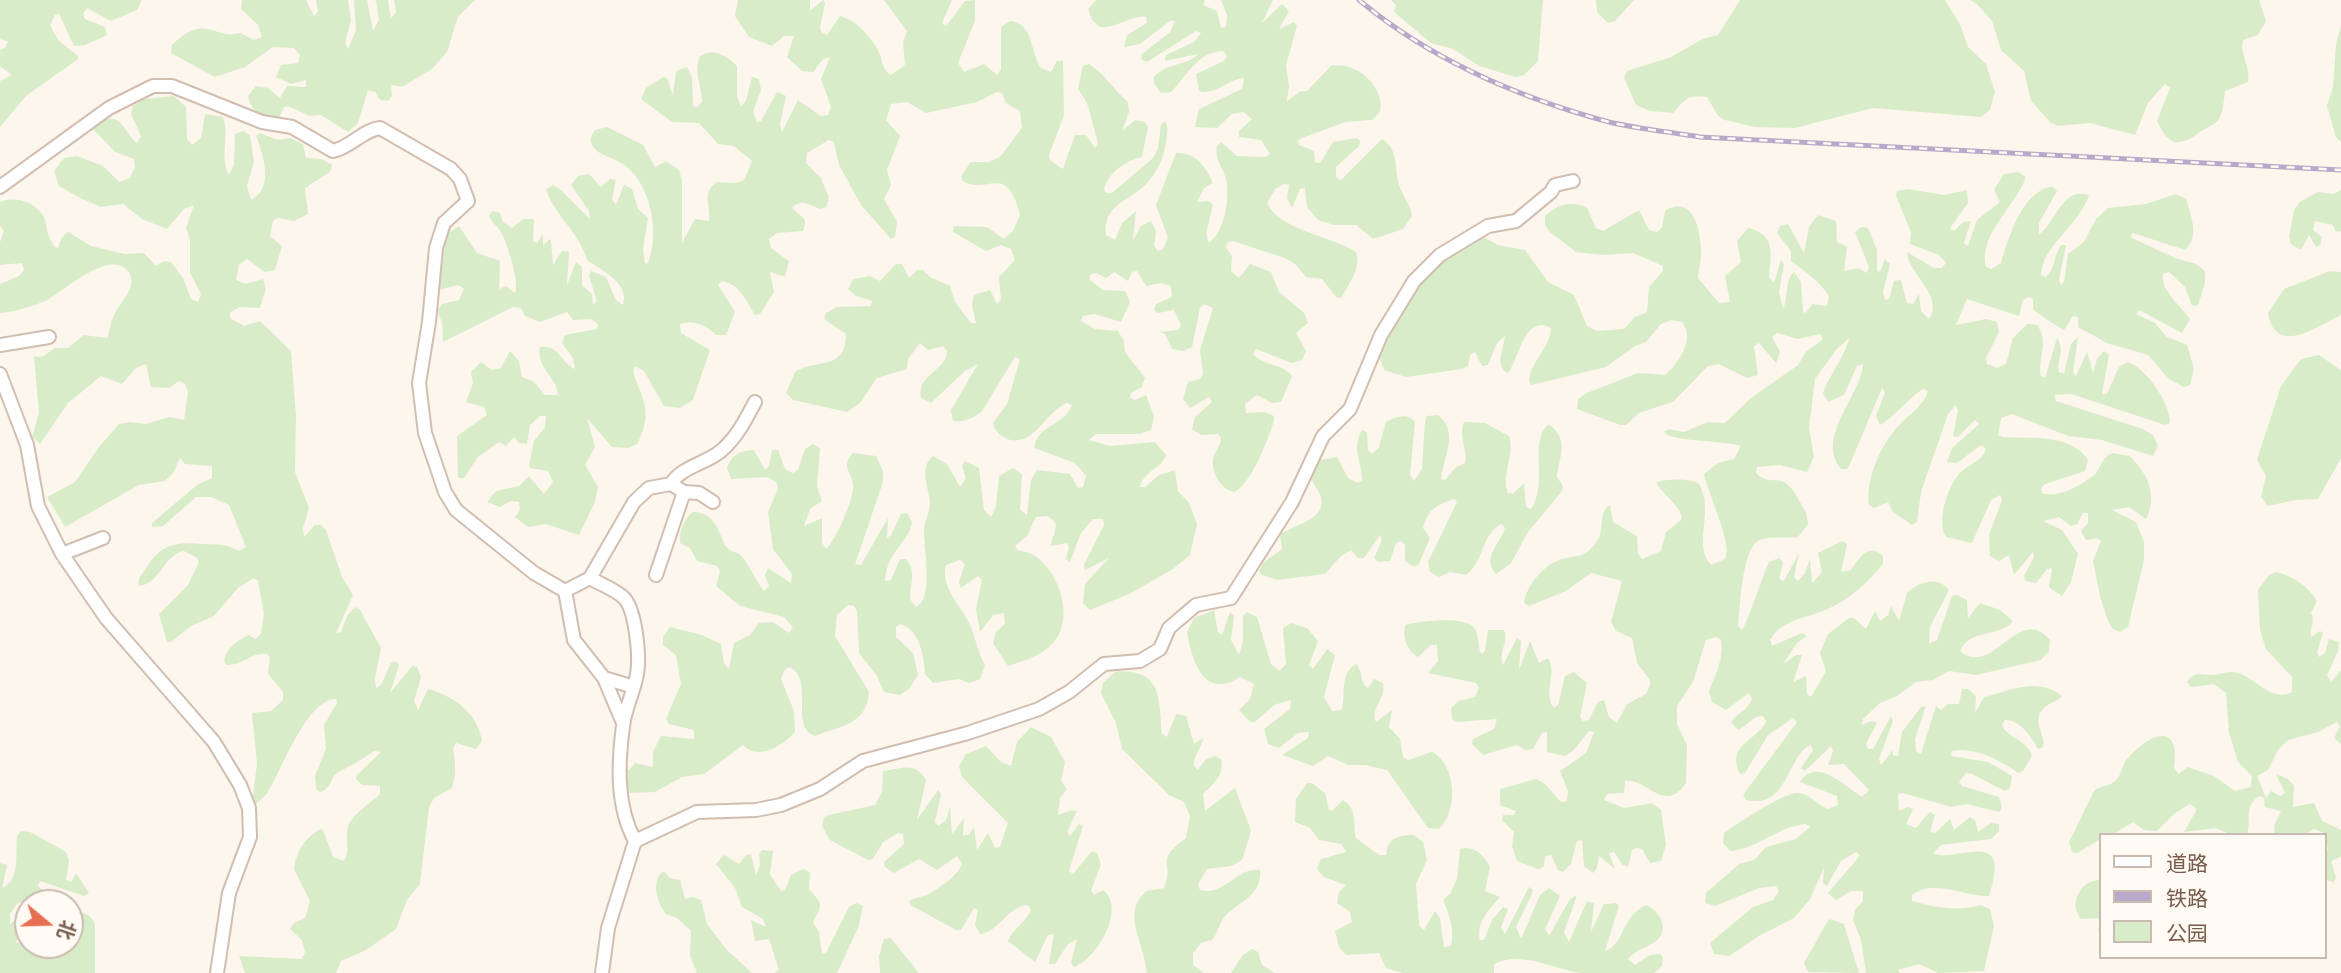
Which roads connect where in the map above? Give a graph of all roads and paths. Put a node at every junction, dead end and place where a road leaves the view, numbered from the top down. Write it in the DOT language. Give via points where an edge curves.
graph roads {
  1 [pos="1573,181"];
  2 [pos="0,187"];
  3 [pos="49,337"];
  4 [pos="0,345"];
  5 [pos="0,374"];
  6 [pos="755,402"];
  7 [pos="671,484"];
  8 [pos="684,492"];
  9 [pos="713,502"];
  10 [pos="103,538"];
  11 [pos="62,554"];
  12 [pos="656,575"];
  13 [pos="590,578"];
  14 [pos="565,590"];
  15 [pos="604,678"];
  16 [pos="634,687"];
  17 [pos="623,723"];
  18 [pos="635,841"];
  19 [pos="217,973"];
  20 [pos="602,973"];
  1 -- 18 [label="street" via="1555,185 1516,221 1488,226 1440,255 1414,281 1381,335 1350,409 1323,436 1292,502 1231,598 1196,605 1169,628 1160,649 1140,661 1104,664 1039,709 863,761 807,796 756,810 697,812"];
  2 -- 14 [label="street" via="109,108 153,86 172,86 262,122 292,127 333,151 348,148 380,128 451,169 468,201 444,223 436,248 419,383 425,433 456,510 534,573"];
  3 -- 4 [label="street"];
  5 -- 11 [label="street" via="27,444 38,506"];
  6 -- 7 [label="street" via="736,438 675,476"];
  7 -- 8 [label="street"];
  7 -- 13 [label="street" via="649,488 634,502"];
  8 -- 9 [label="street" via="699,493"];
  8 -- 12 [label="street"];
  10 -- 11 [label="street"];
  11 -- 19 [label="street" via="106,618 214,742 249,808 250,838 229,893"];
  13 -- 14 [label="street"];
  13 -- 16 [label="street" via="628,604 635,629 638,671"];
  14 -- 15 [label="street" via="574,640"];
  15 -- 16 [label="street"];
  15 -- 17 [label="street"];
  16 -- 17 [label="street"];
  17 -- 18 [label="street" via="619,784"];
  18 -- 20 [label="street" via="608,928"];
}
